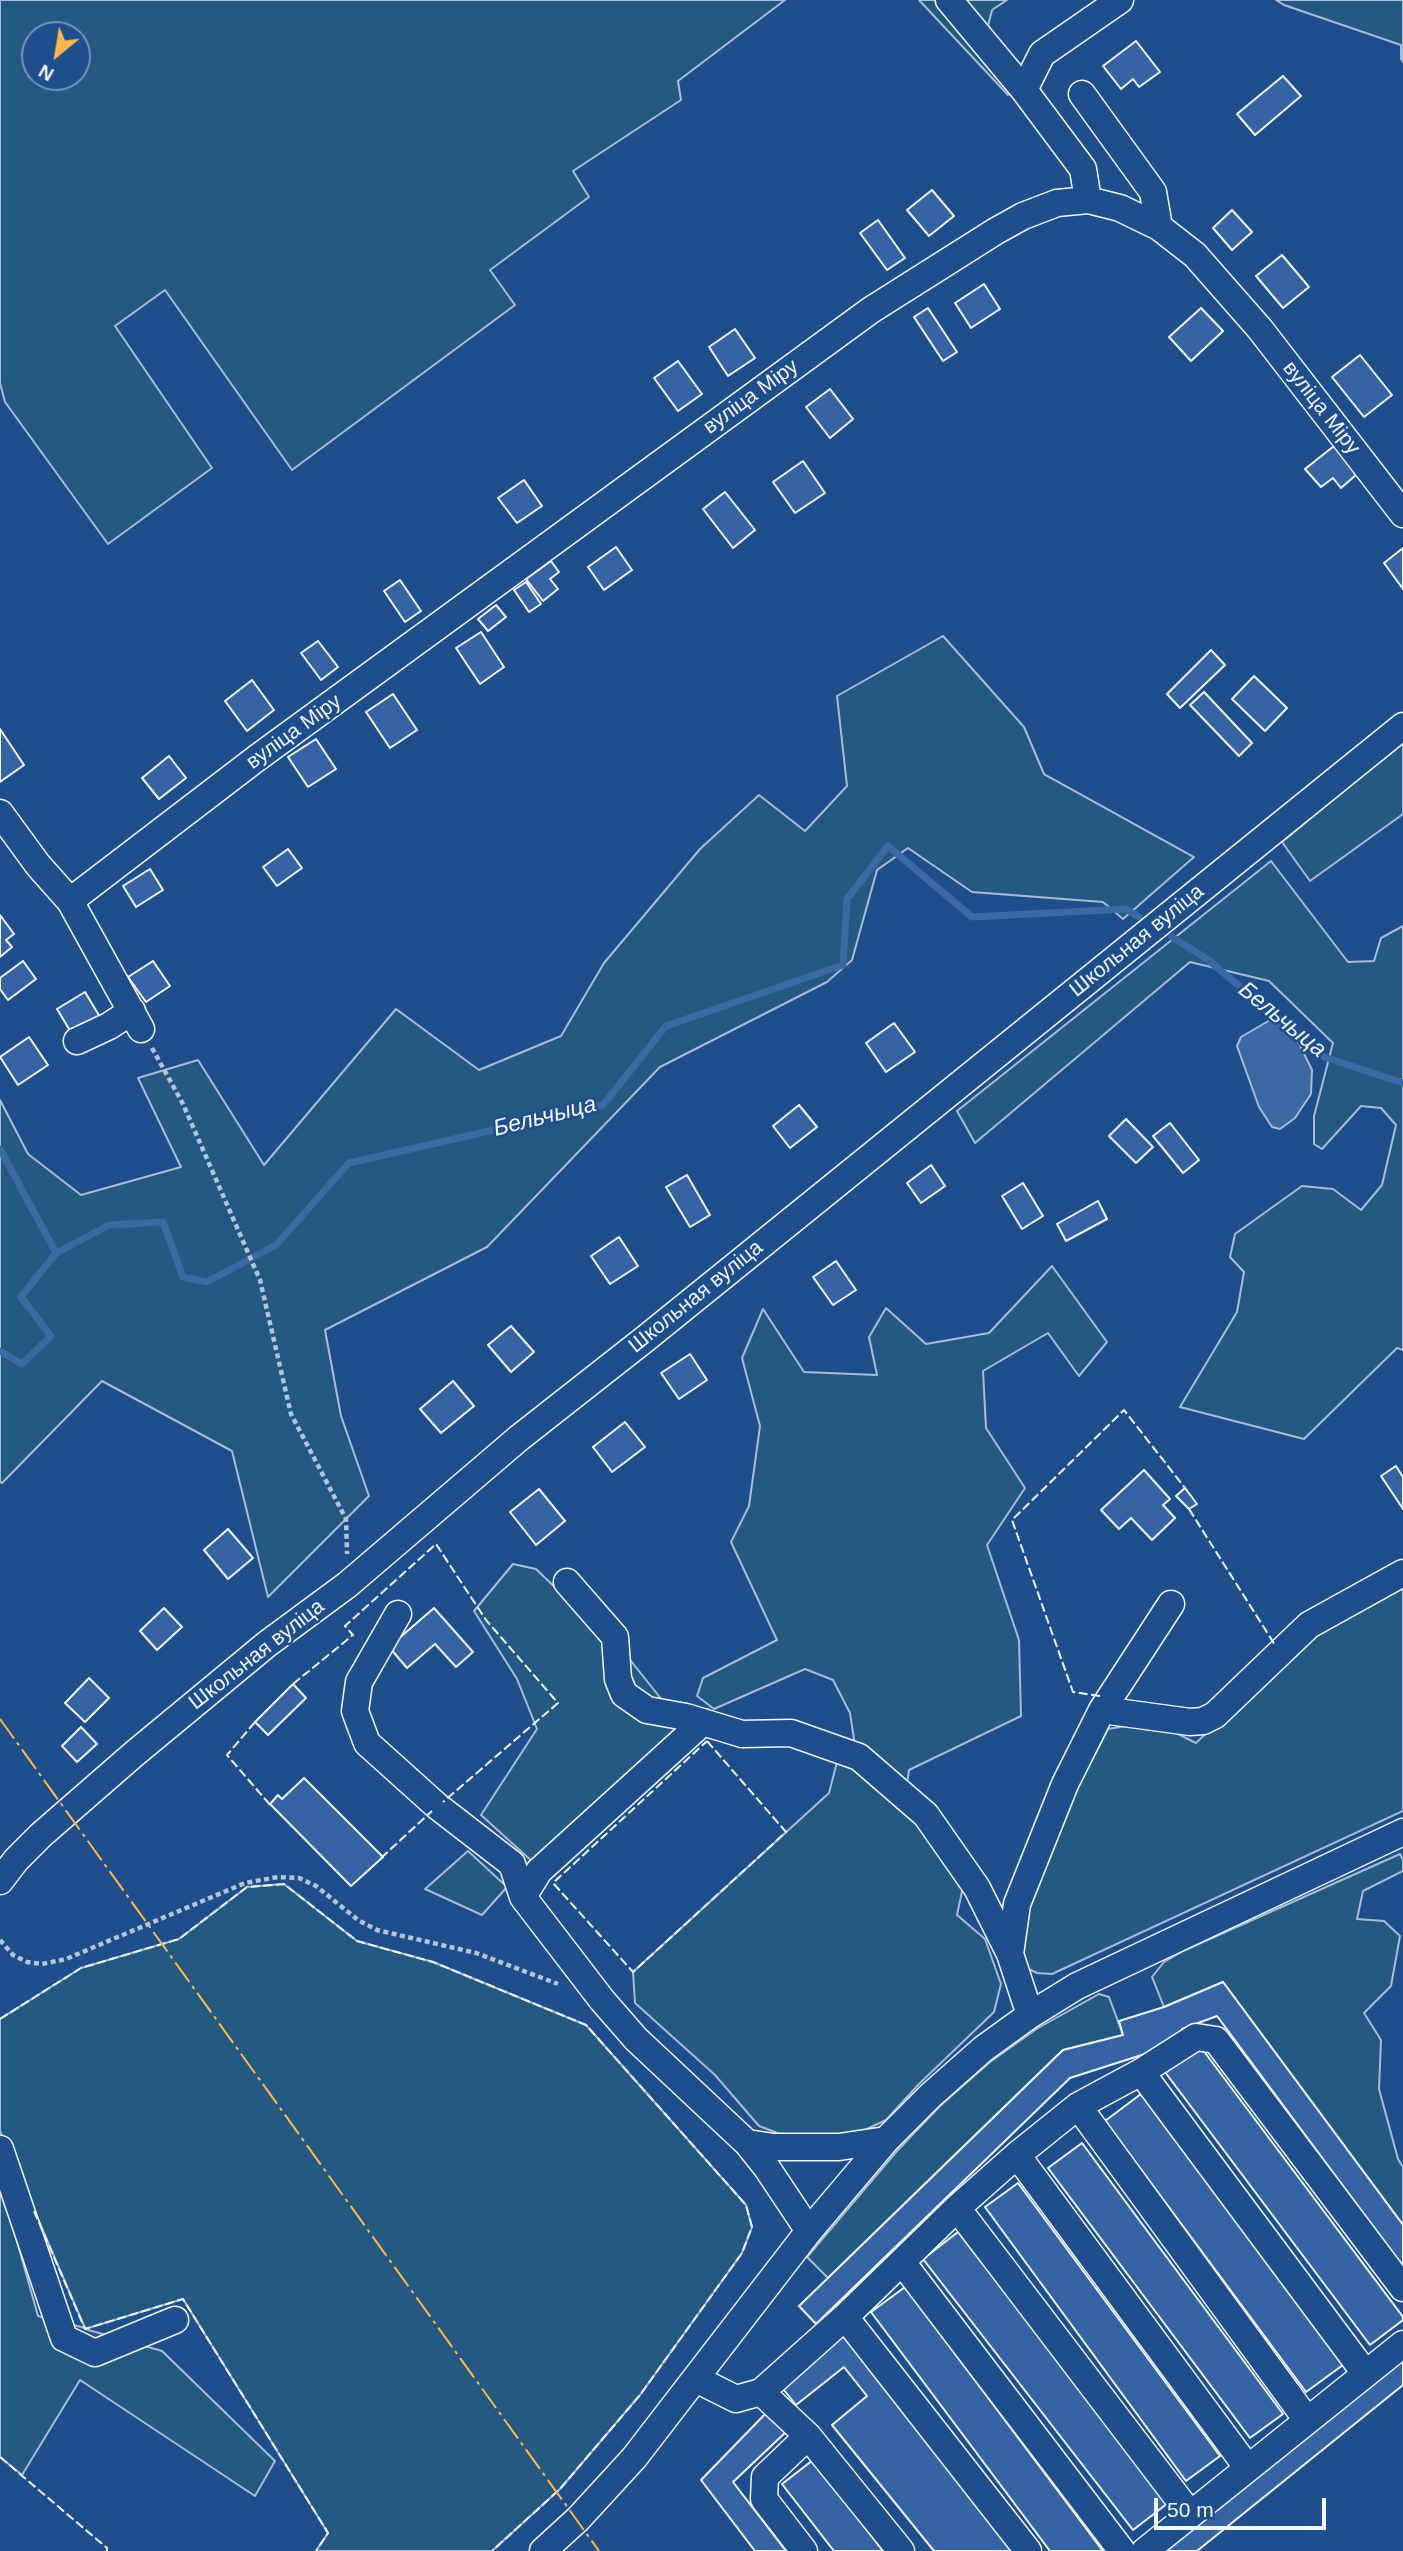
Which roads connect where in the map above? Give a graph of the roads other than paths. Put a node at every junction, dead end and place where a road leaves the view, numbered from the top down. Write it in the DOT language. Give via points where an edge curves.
graph roads {
  1 [pos="949,0"];
  2 [pos="1120,0"];
  3 [pos="1024,90"];
  4 [pos="1082,94"];
  5 [pos="1107,130"];
  6 [pos="1083,169"];
  7 [pos="1088,200"];
  8 [pos="1159,227"];
  9 [pos="1403,514"];
  10 [pos="1403,726"];
  11 [pos="0,813"];
  12 [pos="70,901"];
  13 [pos="77,1041"];
  14 [pos="1403,1573"];
  15 [pos="566,1582"];
  16 [pos="1171,1604"];
  17 [pos="398,1614"];
  18 [pos="1102,1710"];
  19 [pos="703,1722"];
  20 [pos="1403,1832"];
  21 [pos="0,1881"];
  22 [pos="523,1898"];
  23 [pos="1010,1954"];
  24 [pos="1030,2015"];
  25 [pos="1141,2072"];
  26 [pos="1079,2106"];
  27 [pos="886,2140"];
  28 [pos="747,2143"];
  29 [pos="0,2149"];
  30 [pos="1017,2155"];
  31 [pos="957,2208"];
  32 [pos="809,2231"];
  33 [pos="902,2262"];
  34 [pos="1403,2288"];
  35 [pos="845,2317"];
  36 [pos="175,2320"];
  37 [pos="1403,2344"];
  38 [pos="1365,2373"];
  39 [pos="696,2379"];
  40 [pos="761,2392"];
  41 [pos="1307,2420"];
  42 [pos="808,2436"];
  43 [pos="1247,2467"];
  44 [pos="1190,2514"];
  45 [pos="543,2551"];
  46 [pos="804,2551"];
  47 [pos="901,2551"];
  48 [pos="1028,2551"];
  49 [pos="1122,2551"];
  50 [pos="1144,2551"];
  1 -- 3 [label="street"];
  2 -- 3 [label="street" via="1042,54"];
  3 -- 6 [label="street"];
  4 -- 5 [label="street"];
  5 -- 6 [label="street" via="1098,136"];
  5 -- 8 [label="street" via="1153,192"];
  6 -- 7 [label="street"];
  7 -- 8 [label="street, вуліца Міру" via="1120,208"];
  7 -- 12 [label="street, вуліца Міру" via="1057,203 1023,216 871,310 257,758"];
  8 -- 9 [label="street, вуліца Міру" via="1195,256 1259,329"];
  10 -- 21 [label="street, Школьная вуліца" via="519,1438 347,1585 267,1644 41,1835"];
  11 -- 12 [label="street"];
  12 -- 13 [label="street" via="137,1020 109,1026"];
  14 -- 18 [label="street" via="1309,1625 1215,1715 1203,1721"];
  15 -- 19 [label="street" via="614,1637 624,1694 647,1710"];
  16 -- 18 [label="street"];
  17 -- 22 [label="street" via="359,1682 355,1711 367,1743 512,1864"];
  18 -- 23 [label="street" via="1065,1784 1017,1904"];
  19 -- 22 [label="street" via="539,1871"];
  19 -- 23 [label="street" via="742,1734 791,1733 859,1757 926,1815 977,1888"];
  20 -- 24 [label="street" via="1077,1986"];
  22 -- 28 [label="street" via="636,2039"];
  23 -- 24 [label="street"];
  24 -- 27 [label="street" via="983,2049"];
  25 -- 26 [label="street"];
  25 -- 34 [label="street" via="1196,2037 1216,2040"];
  25 -- 38 [label="street"];
  26 -- 30 [label="street"];
  26 -- 41 [label="street"];
  27 -- 28 [label="street" via="839,2147"];
  27 -- 32 [label="street"];
  28 -- 32 [label="street"];
  29 -- 36 [label="street" via="64,2338 95,2353"];
  30 -- 31 [label="street"];
  30 -- 43 [label="street"];
  31 -- 33 [label="street"];
  31 -- 44 [label="street"];
  32 -- 39 [label="street"];
  33 -- 35 [label="street"];
  33 -- 49 [label="street"];
  35 -- 40 [label="street"];
  35 -- 48 [label="street"];
  37 -- 38 [label="street"];
  38 -- 41 [label="street"];
  39 -- 40 [label="street" via="736,2399"];
  39 -- 45 [label="street" via="634,2458"];
  40 -- 42 [label="street"];
  41 -- 43 [label="street"];
  42 -- 46 [label="street" via="765,2477 764,2499"];
  42 -- 47 [label="street"];
  43 -- 44 [label="street"];
  44 -- 50 [label="street"];
}
